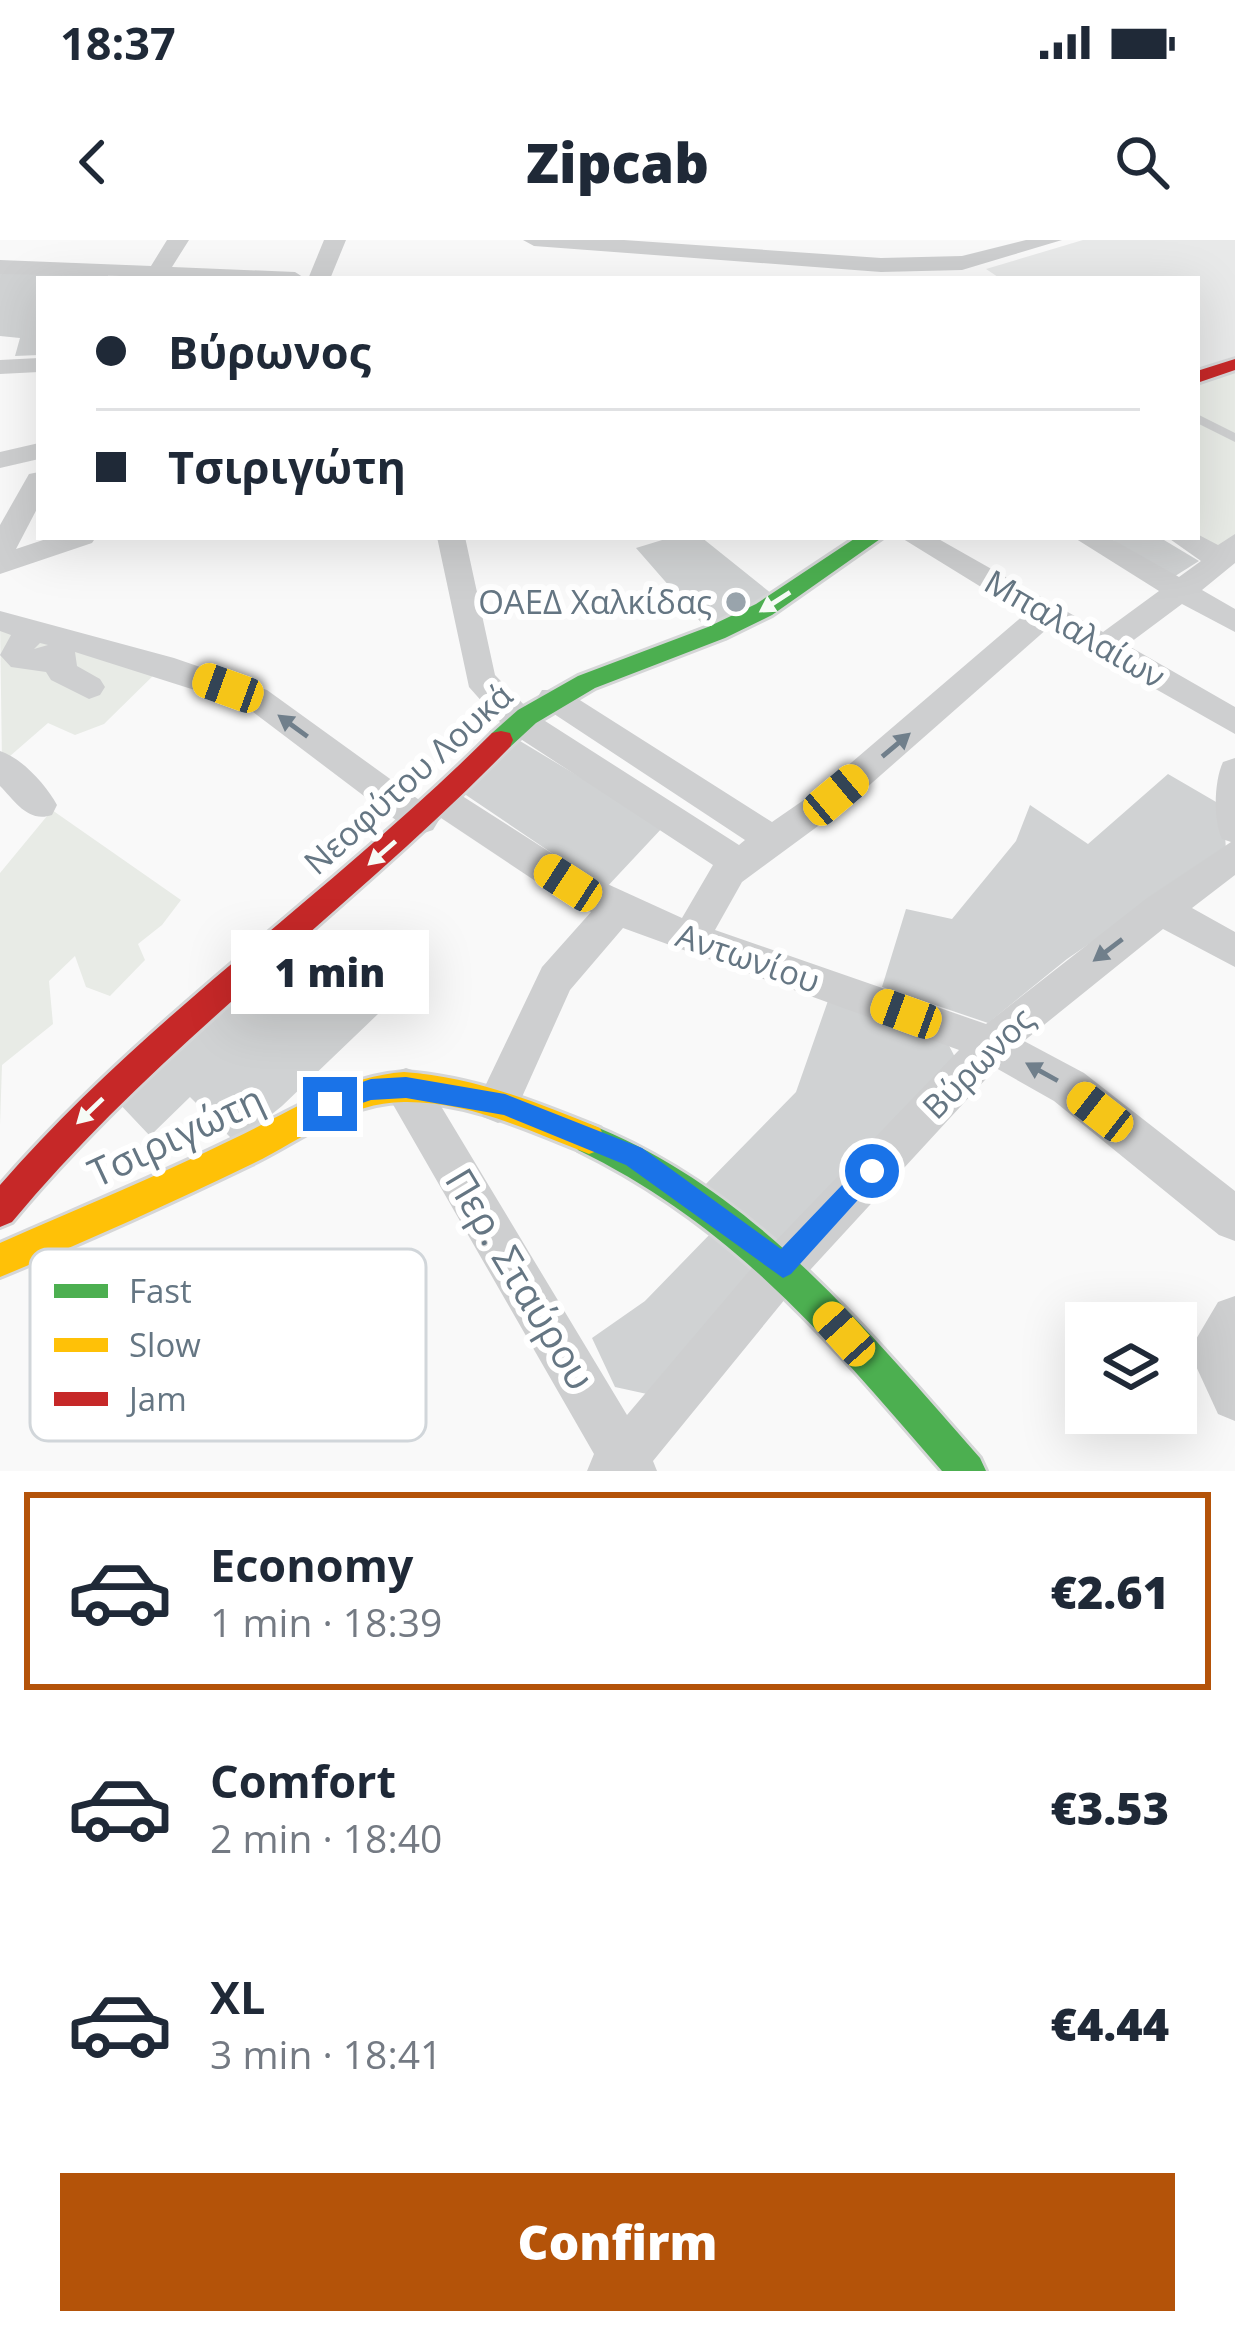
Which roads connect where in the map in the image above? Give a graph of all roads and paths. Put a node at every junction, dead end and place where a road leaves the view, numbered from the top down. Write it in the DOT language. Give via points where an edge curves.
graph roads {
  1 [pos="26,240"];
  2 [pos="178,240"];
  3 [pos="335,240"];
  4 [pos="534,240"];
  5 [pos="944,240"];
  6 [pos="1051,240"];
  7 [pos="962,263"];
  8 [pos="3,267"];
  9 [pos="155,276"];
  10 [pos="320,276"];
  11 [pos="981,276"];
  12 [pos="1235,364"];
  13 [pos="36,365"];
  14 [pos="0,367"];
  15 [pos="1200,376"];
  16 [pos="1200,420"];
  17 [pos="1235,438"];
  18 [pos="36,453"];
  19 [pos="0,460"];
  20 [pos="36,485"];
  21 [pos="73,540"];
  22 [pos="452,540"];
  23 [pos="867,540"];
  24 [pos="919,540"];
  25 [pos="1092,540"];
  26 [pos="1191,540"];
  27 [pos="0,551"];
  28 [pos="1228,551"];
  29 [pos="0,564"];
  30 [pos="1179,592"];
  31 [pos="1047,612"];
  32 [pos="0,621"];
  33 [pos="1235,622"];
  34 [pos="1106,645"];
  35 [pos="30,654"];
  36 [pos="89,687"];
  37 [pos="553,698"];
  38 [pos="519,721"];
  39 [pos="1235,722"];
  40 [pos="611,736"];
  41 [pos="583,762"];
  42 [pos="0,764"];
  43 [pos="1235,771"];
  44 [pos="686,784"];
  45 [pos="40,805"];
  46 [pos="655,809"];
  47 [pos="432,811"];
  48 [pos="1235,829"];
  49 [pos="772,840"];
  50 [pos="1235,855"];
  51 [pos="740,864"];
  52 [pos="617,908"];
  53 [pos="1160,909"];
  54 [pos="692,938"];
  55 [pos="1235,951"];
  56 [pos="992,1044"];
  57 [pos="406,1087"];
  58 [pos="498,1103"];
  59 [pos="0,1210"];
  60 [pos="1235,1219"];
  61 [pos="0,1260"];
  62 [pos="783,1266"];
  63 [pos="1235,1319"];
  64 [pos="1235,1397"];
  65 [pos="623,1466"];
  66 [pos="967,1471"];
  1 -- 8 [label="street"];
  2 -- 9 [label="street"];
  3 -- 10 [label="street"];
  4 -- 7 [label="street" via="809,263"];
  5 -- 7 [label="street"];
  6 -- 7 [label="street"];
  7 -- 11 [label="street"];
  8 -- 9 [label="street"];
  12 -- 15 [label="main road"];
  13 -- 14 [label="street"];
  16 -- 17 [label="lane"];
  18 -- 19 [label="street"];
  20 -- 27 [label="street"];
  21 -- 29 [label="street"];
  22 -- 38 [label="street" via="480,680"];
  23 -- 37 [label="main road, Νεοφύτου Λουκά, one-way" via="748,618"];
  24 -- 31 [label="street, Μπαλαλαίων"];
  25 -- 30 [label="street"];
  26 -- 28 [label="street"];
  28 -- 30 [label="street"];
  30 -- 33 [label="street"];
  30 -- 34 [label="street"];
  31 -- 34 [label="street, Μπαλαλαίων"];
  49 -- 31 [label="street, one-way" via="946,704"];
  32 -- 35 [label="street, Αντωνίου"];
  34 -- 39 [label="street, Μπαλαλαίων"];
  35 -- 36 [label="street" via="61,664 71,680"];
  47 -- 35 [label="street, Αντωνίου, one-way" via="256,698"];
  37 -- 38 [label="main road, Νεοφύτου Λουκά"];
  37 -- 40 [label="street"];
  38 -- 41 [label="street"];
  38 -- 47 [label="main road, Νεοφύτου Λουκά"];
  40 -- 41 [label="street"];
  40 -- 44 [label="street"];
  41 -- 46 [label="street"];
  42 -- 45 [label="street"];
  43 -- 48 [label="street"];
  44 -- 46 [label="street"];
  44 -- 49 [label="street"];
  46 -- 51 [label="street"];
  47 -- 52 [label="street, Αντωνίου"];
  47 -- 59 [label="main road, Νεοφύτου Λουκά, one-way" via="136,1066 38,1161"];
  49 -- 51 [label="street"];
  50 -- 53 [label="street, Βύρωνος"];
  51 -- 54 [label="street"];
  52 -- 54 [label="street, Αντωνίου"];
  52 -- 58 [label="street" via="556,979"];
  53 -- 55 [label="street"];
  53 -- 56 [label="street, Βύρωνος, one-way"];
  54 -- 56 [label="street, Αντωνίου"];
  60 -- 56 [label="street, Αντωνίου, one-way" via="1069,1087"];
  56 -- 62 [label="street, Βύρωνος"];
  57 -- 58 [label="main road, Τσιριγώτη"];
  57 -- 61 [label="main road, Τσιριγώτη" via="330,1104 249,1149"];
  57 -- 65 [label="street, Περ. Σταύρου"];
  58 -- 62 [label="main road, Τσιριγώτη" via="634,1156"];
  62 -- 65 [label="street, Βύρωνος"];
  62 -- 66 [label="main road, Τσιριγώτη"];
  63 -- 64 [label="street" via="1214,1351"];
}
